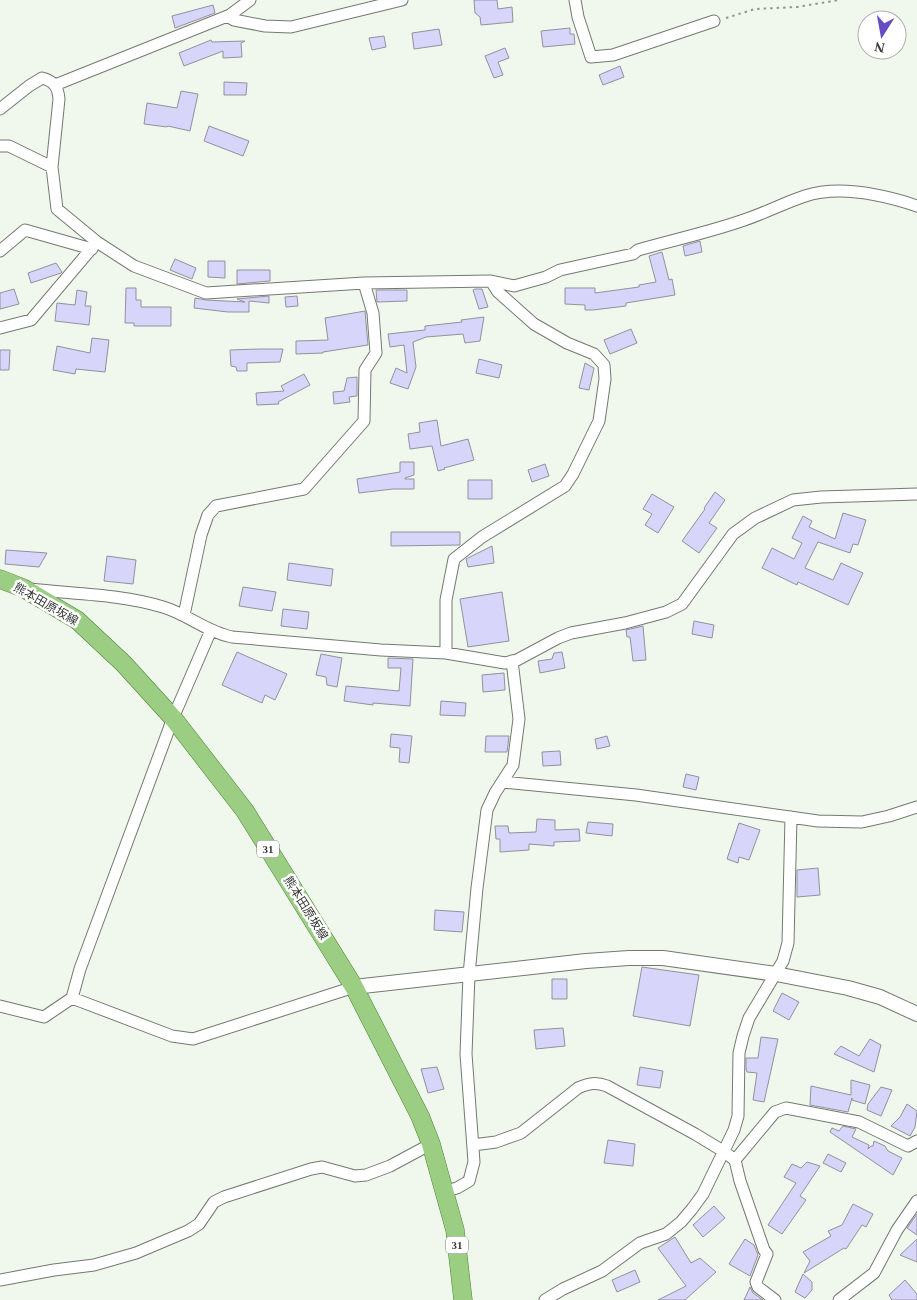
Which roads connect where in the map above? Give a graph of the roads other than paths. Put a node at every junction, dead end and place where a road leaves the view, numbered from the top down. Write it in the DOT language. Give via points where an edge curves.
graph roads {
  1 [pos="250,0"];
  2 [pos="402,0"];
  3 [pos="575,0"];
  4 [pos="227,16"];
  5 [pos="714,21"];
  6 [pos="55,84"];
  7 [pos="0,109"];
  8 [pos="0,146"];
  9 [pos="52,167"];
  10 [pos="917,206"];
  11 [pos="95,245"];
  12 [pos="0,251"];
  13 [pos="491,280"];
  14 [pos="364,282"];
  15 [pos="0,328"];
  16 [pos="917,494"];
  17 [pos="0,579"];
  18 [pos="23,588"];
  19 [pos="184,616"];
  20 [pos="211,630"];
  21 [pos="446,652"];
  22 [pos="512,661"];
  23 [pos="173,718"];
  24 [pos="502,782"];
  25 [pos="917,807"];
  26 [pos="790,817"];
  27 [pos="776,974"];
  28 [pos="469,975"];
  29 [pos="354,987"];
  30 [pos="72,998"];
  31 [pos="0,1006"];
  32 [pos="917,1014"];
  33 [pos="917,1141"];
  34 [pos="431,1144"];
  35 [pos="473,1145"];
  36 [pos="723,1151"];
  37 [pos="735,1160"];
  38 [pos="445,1191"];
  39 [pos="917,1200"];
  40 [pos="0,1280"];
  41 [pos="463,1300"];
  42 [pos="545,1300"];
  43 [pos="775,1300"];
  44 [pos="839,1300"];
  1 -- 4 [label="street"];
  2 -- 4 [label="street" via="291,26 265,26"];
  3 -- 5 [label="street" via="591,58 613,55"];
  4 -- 6 [label="street"];
  6 -- 7 [label="street" via="42,78"];
  6 -- 9 [label="street" via="59,99"];
  8 -- 9 [label="street" via="9,146"];
  9 -- 11 [label="street" via="57,209"];
  10 -- 13 [label="street" via="860,192 819,193 633,254 560,270 514,286"];
  11 -- 12 [label="street" via="25,230"];
  11 -- 14 [label="street" via="134,266 206,293"];
  11 -- 15 [label="street" via="30,320"];
  13 -- 14 [label="street"];
  13 -- 21 [label="street" via="498,292 534,324 594,354 604,365 605,379 599,421 565,486 482,537 454,559 446,600"];
  14 -- 19 [label="street" via="373,313 376,352 366,370 364,422 304,489 216,506 208,515 201,534"];
  16 -- 22 [label="street" via="794,500 755,518 733,534 682,604 666,612 558,638"];
  17 -- 18 [label="main road, 熊本田原坂線 / 31"];
  18 -- 19 [label="street" via="103,595 163,607"];
  18 -- 23 [label="main road, 熊本田原坂線 / 31" via="78,620"];
  19 -- 20 [label="street"];
  20 -- 21 [label="street" via="232,637 380,650"];
  20 -- 23 [label="street"];
  21 -- 22 [label="street" via="505,663"];
  22 -- 24 [label="street" via="519,719 514,765"];
  23 -- 29 [label="main road, 熊本田原坂線 / 31" via="245,811"];
  23 -- 30 [label="street"];
  24 -- 26 [label="street" via="636,795"];
  24 -- 28 [label="street" via="487,810"];
  25 -- 26 [label="street" via="862,822"];
  26 -- 27 [label="street" via="788,943"];
  27 -- 28 [label="street" via="663,958 629,958"];
  27 -- 32 [label="street" via="880,997"];
  27 -- 36 [label="street" via="749,1018 742,1036 738,1116"];
  28 -- 29 [label="street"];
  28 -- 35 [label="street" via="466,1054"];
  29 -- 30 [label="street" via="192,1039 172,1036"];
  29 -- 34 [label="main road, 熊本田原坂線 / 31"];
  30 -- 31 [label="street" via="44,1017"];
  33 -- 37 [label="street" via="908,1146 859,1122 786,1108 775,1112"];
  34 -- 38 [label="main road, 熊本田原坂線 / 31"];
  34 -- 40 [label="street" via="366,1175 355,1176 334,1169 317,1168 224,1197 214,1202 200,1224 136,1253 94,1265"];
  35 -- 36 [label="street" via="496,1142 521,1133 578,1088 598,1083 657,1112"];
  35 -- 38 [label="street" via="474,1162 469,1181"];
  36 -- 37 [label="street"];
  36 -- 42 [label="street" via="702,1194 681,1222 666,1234 640,1243 602,1271"];
  37 -- 43 [label="street" via="767,1254 756,1282"];
  38 -- 41 [label="main road, 熊本田原坂線 / 31" via="455,1230"];
  39 -- 44 [label="street" via="874,1273"];
}
